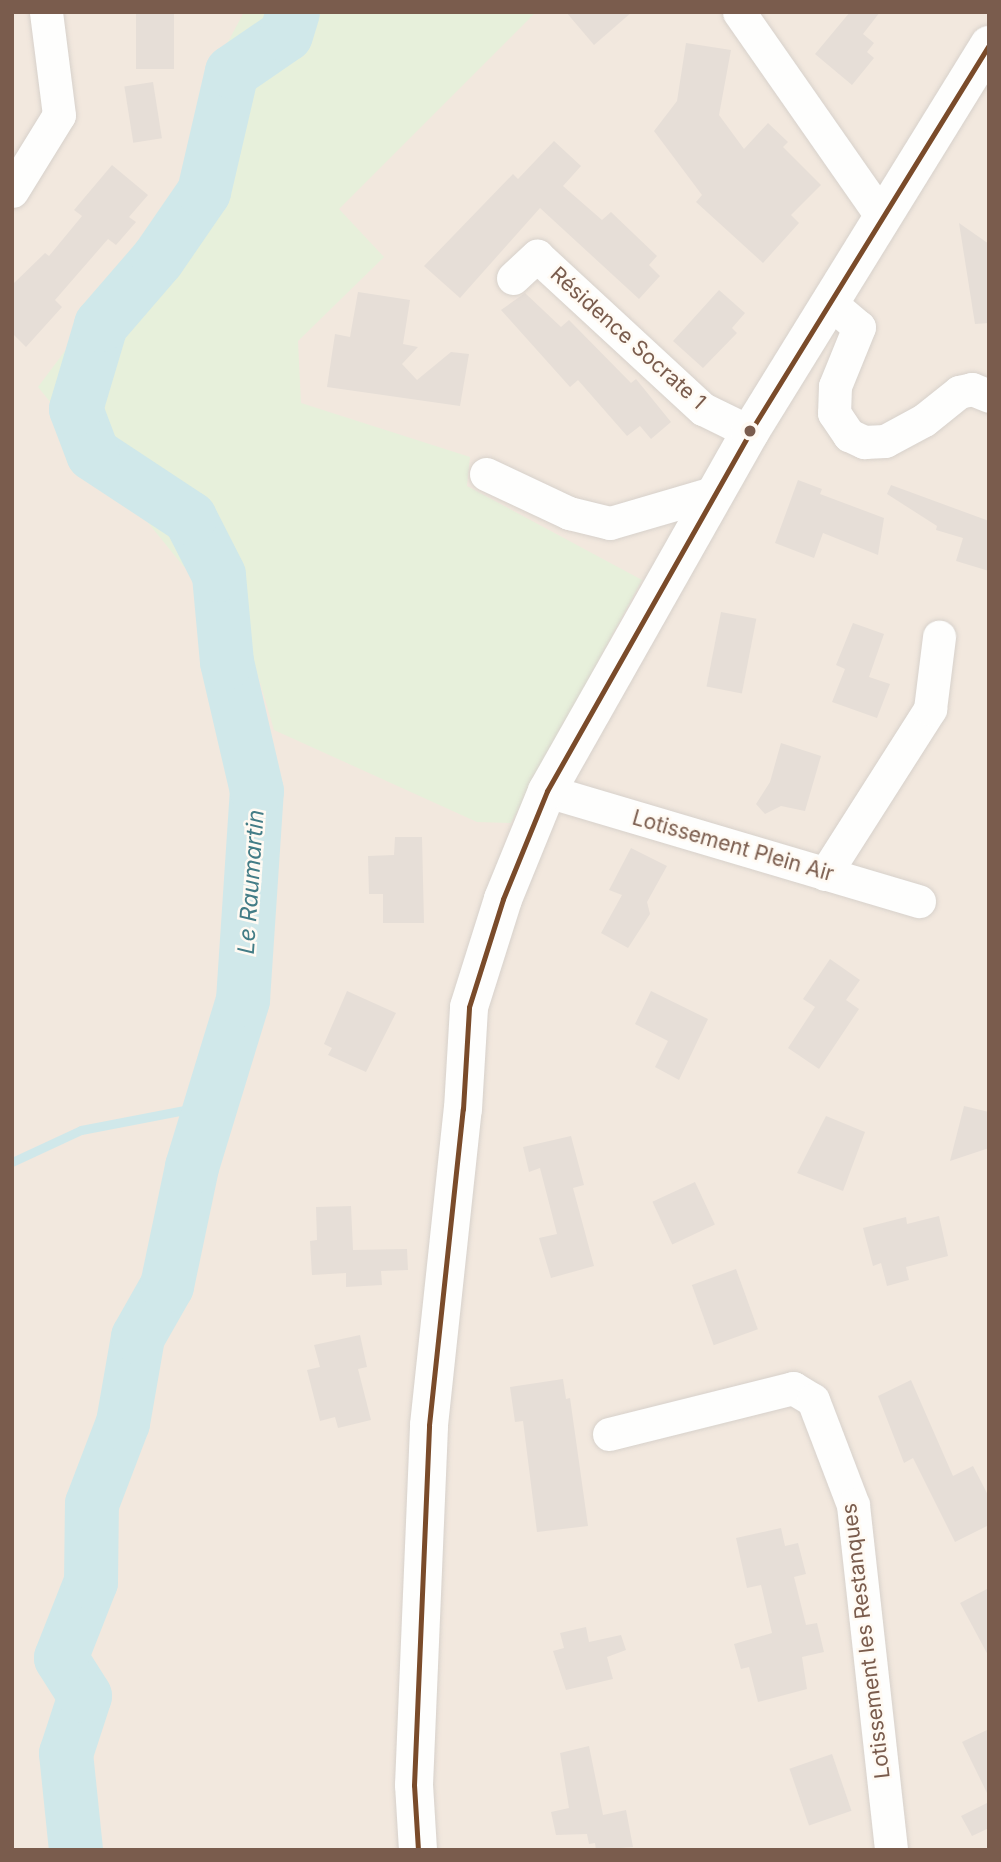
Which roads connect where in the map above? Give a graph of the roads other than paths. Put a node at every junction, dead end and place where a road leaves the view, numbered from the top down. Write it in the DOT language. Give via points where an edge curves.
graph roads {
  1 [pos="46,12"];
  2 [pos="739,12"];
  3 [pos="989,45"];
  4 [pos="12,191"];
  5 [pos="883,217"];
  6 [pos="513,278"];
  7 [pos="829,302"];
  8 [pos="989,396"];
  9 [pos="750,432"];
  10 [pos="486,474"];
  11 [pos="716,492"];
  12 [pos="939,637"];
  13 [pos="547,791"];
  14 [pos="825,874"];
  15 [pos="919,901"];
  16 [pos="609,1434"];
  17 [pos="418,1850"];
  18 [pos="891,1850"];
  1 -- 4 [label="street" via="59,115"];
  2 -- 5 [label="street"];
  3 -- 5 [label="street"];
  5 -- 7 [label="street"];
  6 -- 9 [label="street, Résidence Socrate 1" via="537,256 703,409"];
  7 -- 8 [label="street" via="859,327 835,386 834,413 849,435 864,442 885,441 924,420 960,392 972,389"];
  7 -- 9 [label="street"];
  9 -- 11 [label="street"];
  10 -- 11 [label="street" via="569,513 610,523"];
  11 -- 13 [label="street"];
  12 -- 14 [label="street" via="930,709"];
  13 -- 14 [label="street, Lotissement Plein Air"];
  13 -- 17 [label="street" via="503,899 469,1007 463,1109 429,1425 414,1785"];
  14 -- 15 [label="street, Lotissement Plein Air"];
  16 -- 18 [label="street, Lotissement les Restanques" via="793,1388 813,1400 853,1504"];
}
